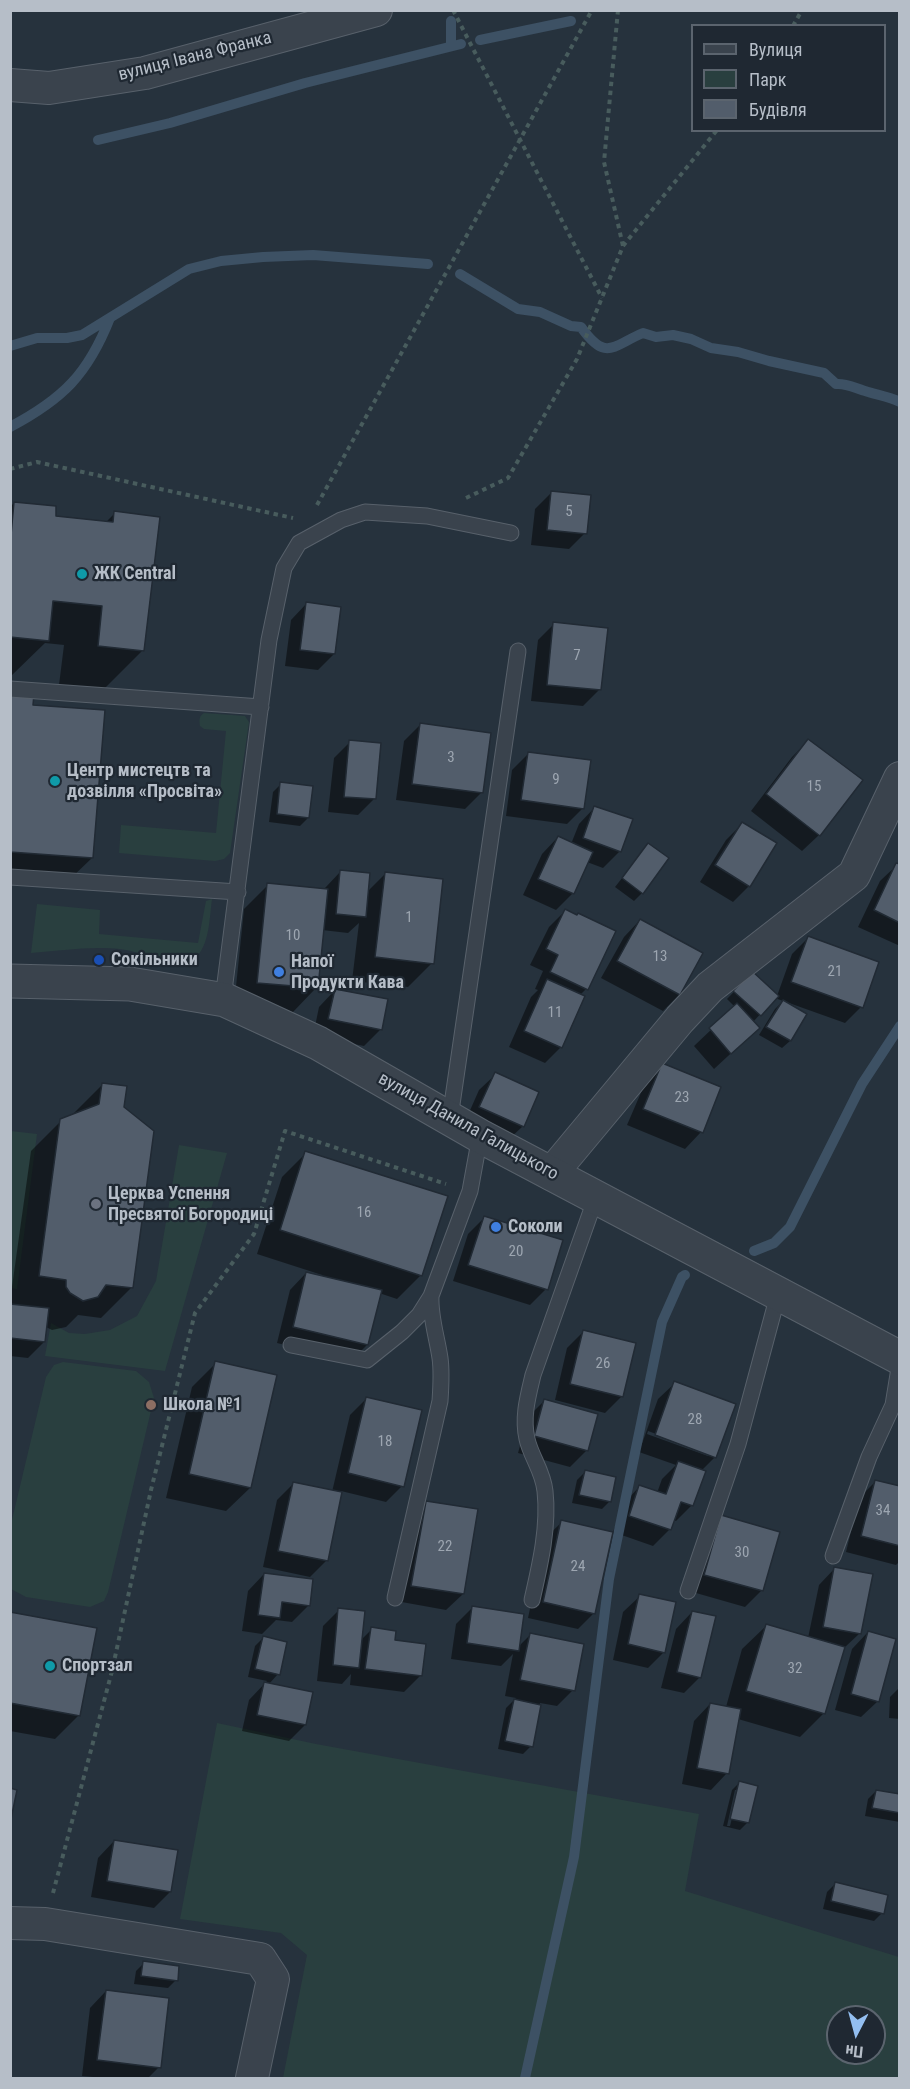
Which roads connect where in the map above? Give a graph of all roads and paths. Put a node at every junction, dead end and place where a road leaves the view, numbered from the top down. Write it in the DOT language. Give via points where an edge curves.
graph roads {
  1 [pos="376,10"];
  2 [pos="453,10"];
  3 [pos="592,10"];
  4 [pos="618,10"];
  5 [pos="802,10"];
  6 [pos="794,24"];
  7 [pos="10,85"];
  8 [pos="715,132"];
  9 [pos="520,140"];
  10 [pos="623,246"];
  11 [pos="602,298"];
  12 [pos="10,469"];
  13 [pos="427,516"];
  14 [pos="308,521"];
  15 [pos="512,533"];
  16 [pos="298,543"];
  17 [pos="518,651"];
  18 [pos="10,689"];
  19 [pos="261,707"];
  20 [pos="900,778"];
  21 [pos="10,878"];
  22 [pos="238,892"];
  23 [pos="10,981"];
  24 [pos="225,1000"];
  25 [pos="450,1118"];
  26 [pos="480,1136"];
  27 [pos="551,1174"];
  28 [pos="470,1191"];
  29 [pos="596,1197"];
  30 [pos="778,1295"];
  31 [pos="431,1296"];
  32 [pos="291,1345"];
  33 [pos="900,1360"];
  34 [pos="833,1556"];
  35 [pos="688,1591"];
  36 [pos="395,1598"];
  37 [pos="532,1600"];
  38 [pos="10,1923"];
  39 [pos="45,1924"];
  40 [pos="252,2079"];
  1 -- 7 [label="street, вулиця Івана Франка" via="145,72 50,88"];
  2 -- 9 [label="path"];
  3 -- 9 [label="path"];
  4 -- 10 [label="path" via="604,162"];
  5 -- 6 [label="path"];
  8 -- 10 [label="path"];
  9 -- 11 [label="path"];
  9 -- 14 [label="path"];
  10 -- 11 [label="path"];
  11 -- 13 [label="path" via="577,359 508,478"];
  12 -- 14 [label="path" via="37,462"];
  13 -- 15 [label="lane"];
  13 -- 16 [label="lane" via="365,512"];
  14 -- 16 [label="path"];
  16 -- 19 [label="lane" via="284,568 269,640"];
  17 -- 25 [label="lane"];
  18 -- 19 [label="lane"];
  19 -- 22 [label="lane"];
  20 -- 27 [label="street" via="854,875 710,987"];
  21 -- 22 [label="lane"];
  22 -- 24 [label="lane"];
  23 -- 24 [label="street, вулиця Данила Галицького" via="130,984"];
  24 -- 25 [label="street, вулиця Данила Галицького" via="318,1043"];
  25 -- 26 [label="street, вулиця Данила Галицького"];
  26 -- 27 [label="street, вулиця Данила Галицького"];
  26 -- 28 [label="lane"];
  27 -- 29 [label="street, вулиця Данила Галицького"];
  28 -- 31 [label="lane"];
  28 -- 39 [label="path" via="285,1131 254,1234 195,1313 112,1671"];
  29 -- 30 [label="street, вулиця Данила Галицького"];
  29 -- 37 [label="lane" via="527,1400 527,1440 541,1471 546,1509"];
  30 -- 33 [label="street, вулиця Данила Галицького"];
  30 -- 35 [label="lane" via="738,1444"];
  31 -- 32 [label="lane" via="419,1315 367,1360"];
  31 -- 36 [label="lane" via="442,1380 440,1401"];
  33 -- 34 [label="lane" via="893,1405 869,1457"];
  38 -- 39 [label="street"];
  39 -- 40 [label="street" via="260,1959 273,1979"];
}
